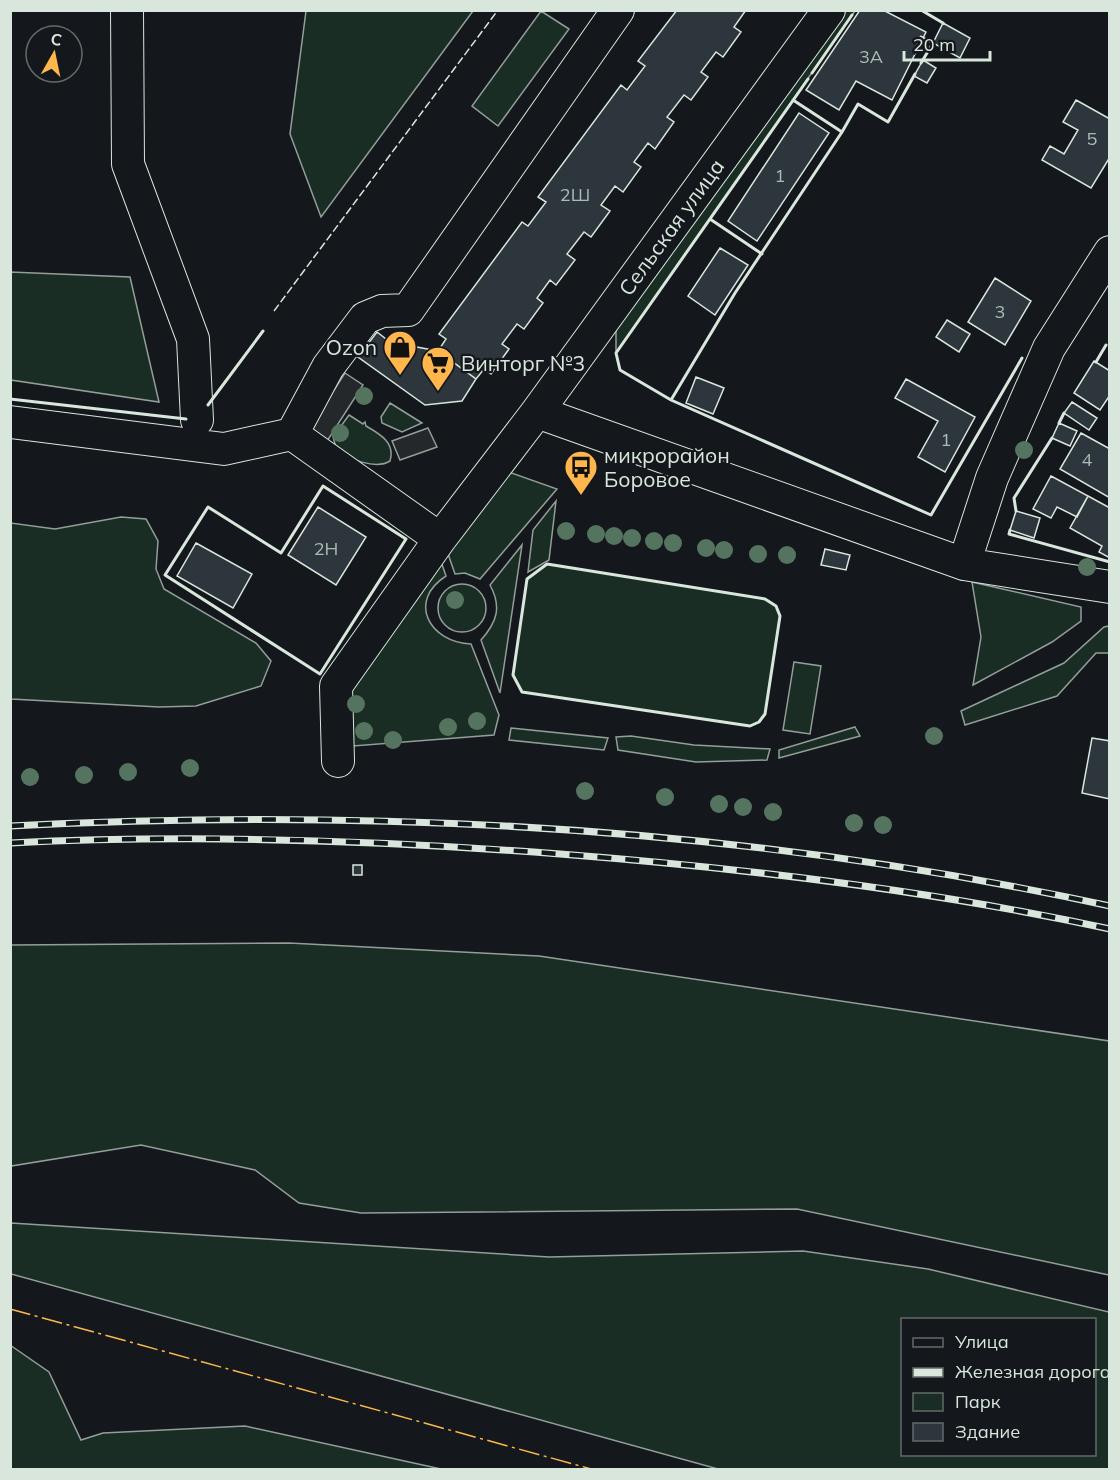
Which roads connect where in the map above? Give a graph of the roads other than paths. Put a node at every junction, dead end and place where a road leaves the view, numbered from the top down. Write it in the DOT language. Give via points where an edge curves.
graph roads {
  1 [pos="127,10"];
  2 [pos="618,10"];
  3 [pos="829,10"];
  4 [pos="1110,252"];
  5 [pos="537,412"];
  6 [pos="197,420"];
  7 [pos="10,422"];
  8 [pos="292,434"];
  9 [pos="440,539"];
  10 [pos="964,564"];
  11 [pos="1110,587"];
  12 [pos="338,761"];
  1 -- 6 [label="street" via="128,164 193,339"];
  2 -- 8 [label="street" via="408,310 382,310 365,318 328,367"];
  3 -- 5 [label="street, Сельская улица"];
  4 -- 10 [label="street" via="1049,348 992,478"];
  5 -- 9 [label="street, Сельская улица"];
  5 -- 10 [label="street"];
  7 -- 8 [label="street" via="224,449"];
  8 -- 9 [label="street"];
  9 -- 12 [label="street, Сельская улица" via="336,686"];
  10 -- 11 [label="street"];
}
